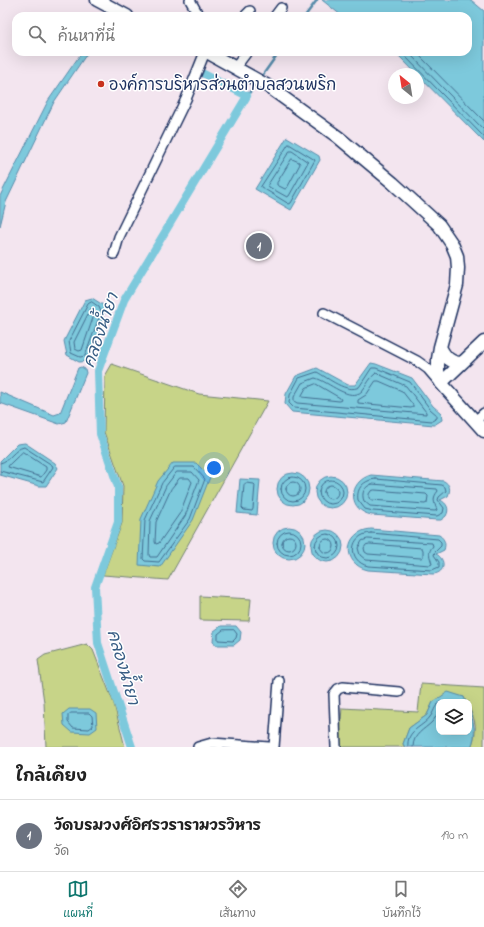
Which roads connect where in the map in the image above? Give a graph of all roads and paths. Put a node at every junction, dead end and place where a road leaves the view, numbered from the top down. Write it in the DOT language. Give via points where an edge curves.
graph roads {
  1 [pos="97,0"];
  2 [pos="190,0"];
  3 [pos="281,8"];
  4 [pos="120,12"];
  5 [pos="198,12"];
  6 [pos="278,12"];
  7 [pos="208,56"];
  8 [pos="215,56"];
  9 [pos="244,56"];
  10 [pos="234,68"];
  11 [pos="114,254"];
  12 [pos="324,313"];
  13 [pos="484,342"];
  14 [pos="440,347"];
  15 [pos="462,363"];
  16 [pos="441,383"];
  17 [pos="480,417"];
  18 [pos="484,431"];
  19 [pos="279,681"];
  20 [pos="399,692"];
  21 [pos="198,747"];
  22 [pos="269,747"];
  23 [pos="274,747"];
  24 [pos="336,747"];
  1 -- 4 [label="street"];
  2 -- 5 [label="street"];
  3 -- 6 [label="street"];
  7 -- 11 [label="street" via="119,237"];
  8 -- 10 [label="street"];
  9 -- 10 [label="street"];
  10 -- 14 [label="street" via="266,85 338,137 439,225 452,244 458,268 457,285"];
  12 -- 16 [label="street" via="417,361"];
  13 -- 15 [label="street"];
  14 -- 15 [label="street" via="449,360"];
  14 -- 16 [label="street" via="438,372"];
  15 -- 16 [label="street"];
  16 -- 17 [label="street"];
  17 -- 18 [label="street"];
  19 -- 23 [label="street"];
  20 -- 24 [label="street" via="343,687 338,689 334,694"];
  21 -- 22 [label="street" via="212,743"];
}
